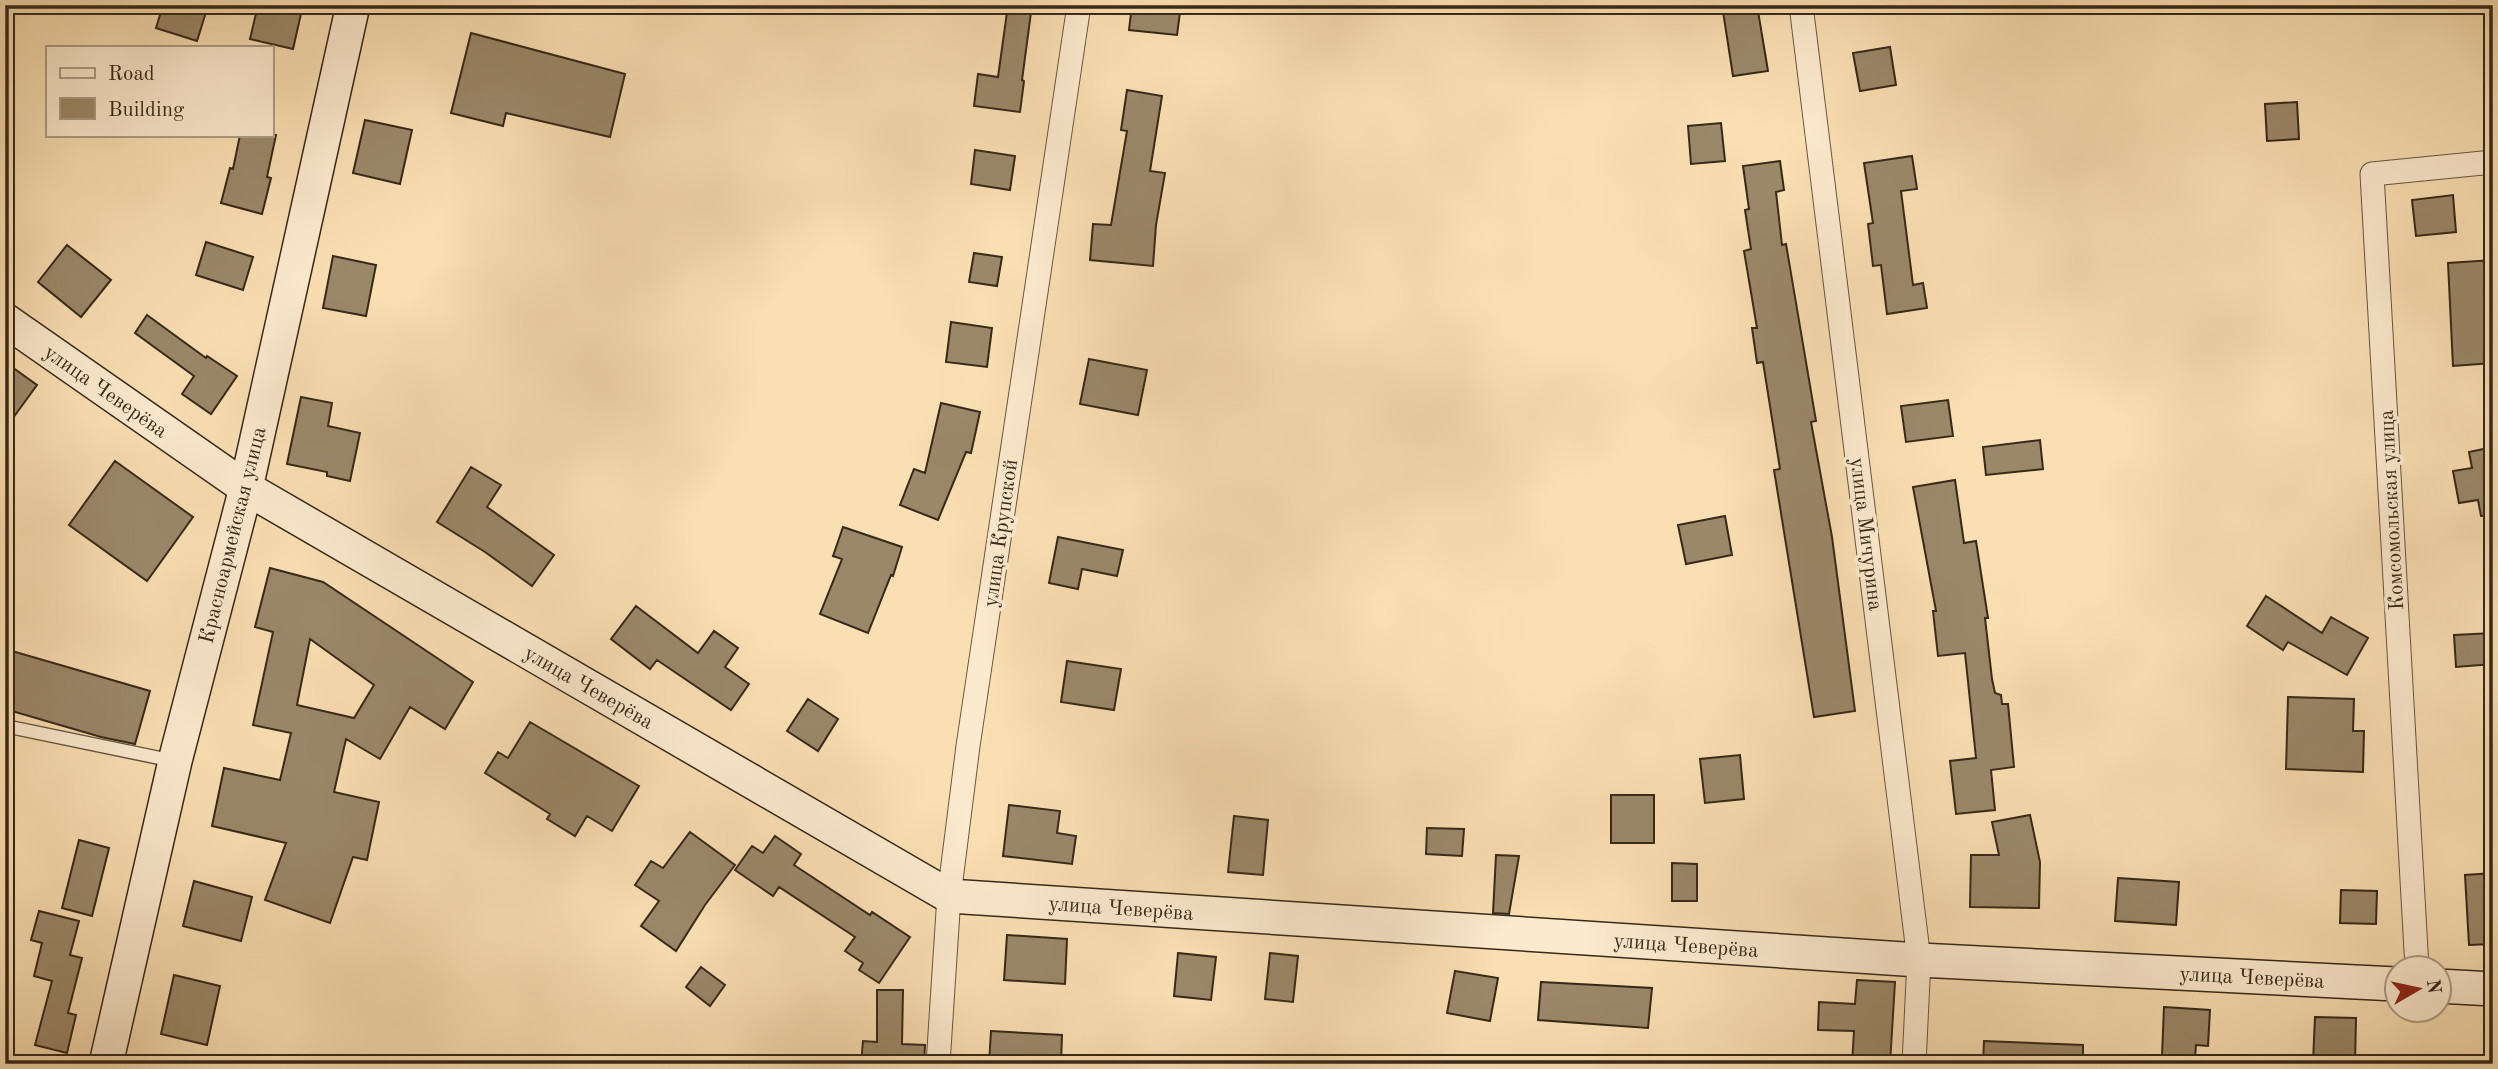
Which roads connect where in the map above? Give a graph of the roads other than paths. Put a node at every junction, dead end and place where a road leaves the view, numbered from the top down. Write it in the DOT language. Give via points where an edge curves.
graph roads {
  1 [pos="353,5"];
  2 [pos="1079,5"];
  3 [pos="1801,5"];
  4 [pos="2493,162"];
  5 [pos="5,320"];
  6 [pos="246,488"];
  7 [pos="5,726"];
  8 [pos="175,761"];
  9 [pos="949,896"];
  10 [pos="2416,954"];
  11 [pos="1919,960"];
  12 [pos="2382,983"];
  13 [pos="2452,987"];
  14 [pos="2493,989"];
  15 [pos="106,1064"];
  16 [pos="938,1064"];
  17 [pos="1914,1064"];
  1 -- 6 [label="street, Красноармейская улица"];
  2 -- 9 [label="street, улица Крупской"];
  3 -- 11 [label="street, улица Мичурина"];
  4 -- 10 [label="street, Комсомольская улица" via="2372,174"];
  5 -- 6 [label="street, улица Чеверёва"];
  6 -- 8 [label="street, Красноармейская улица"];
  6 -- 9 [label="street, улица Чеверёва"];
  7 -- 8 [label="lane"];
  8 -- 15 [label="street, Красноармейская улица"];
  9 -- 11 [label="street, улица Чеверёва"];
  9 -- 16 [label="street, улица Крупской"];
  11 -- 12 [label="street, улица Чеверёва"];
  11 -- 17 [label="street, улица Мичурина"];
  13 -- 14 [label="street"];
}
